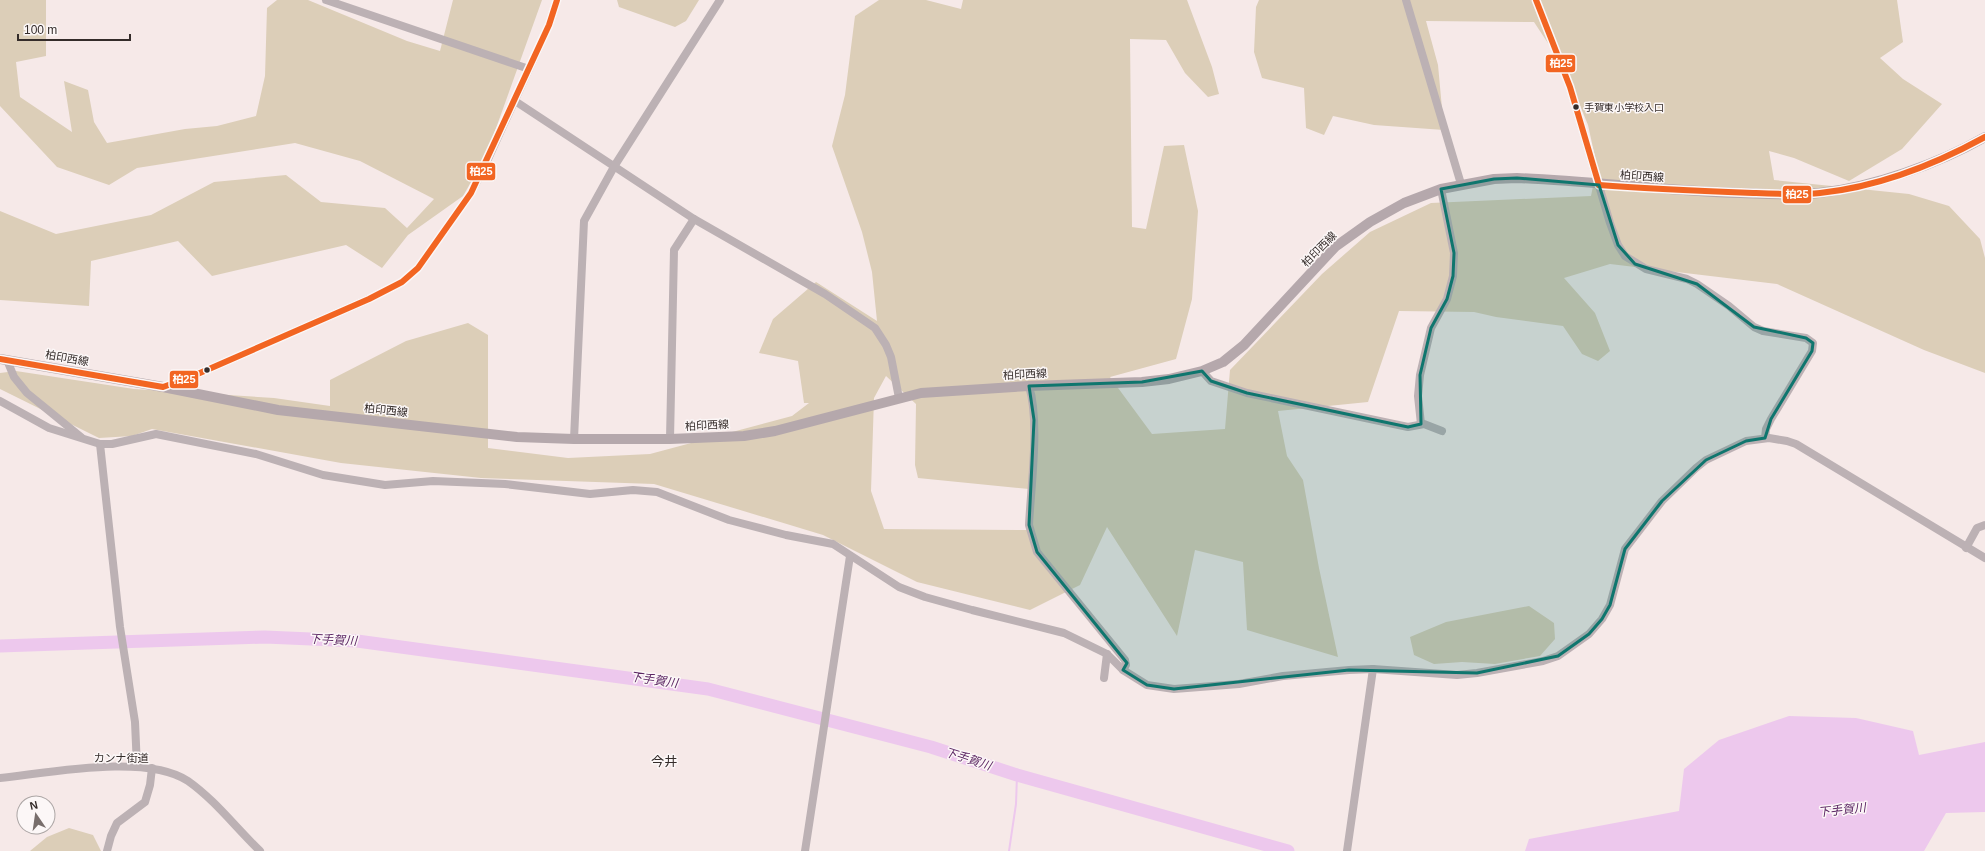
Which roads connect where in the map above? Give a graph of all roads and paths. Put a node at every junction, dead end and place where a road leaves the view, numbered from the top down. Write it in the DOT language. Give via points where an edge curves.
graph roads {
  1 [pos="326,0"];
  2 [pos="557,0"];
  3 [pos="720,0"];
  4 [pos="1406,0"];
  5 [pos="1536,0"];
  6 [pos="529,69"];
  7 [pos="515,101"];
  8 [pos="1985,137"];
  9 [pos="615,165"];
  10 [pos="1461,184"];
  11 [pos="1599,185"];
  12 [pos="1441,189"];
  13 [pos="694,219"];
  14 [pos="3,359"];
  15 [pos="1202,371"];
  16 [pos="1029,386"];
  17 [pos="163,387"];
  18 [pos="899,398"];
  19 [pos="0,401"];
  20 [pos="1420,424"];
  21 [pos="1442,432"];
  22 [pos="82,438"];
  23 [pos="1765,438"];
  24 [pos="574,439"];
  25 [pos="670,439"];
  26 [pos="100,444"];
  27 [pos="1985,526"];
  28 [pos="1966,548"];
  29 [pos="850,556"];
  30 [pos="1985,558"];
  31 [pos="1107,654"];
  32 [pos="1123,670"];
  33 [pos="1373,670"];
  34 [pos="1104,678"];
  35 [pos="137,767"];
  36 [pos="152,768"];
  37 [pos="0,778"];
  38 [pos="107,851"];
  39 [pos="260,851"];
  40 [pos="805,851"];
  41 [pos="1347,851"];
  1 -- 6 [label="street"];
  2 -- 6 [label="street"];
  3 -- 9 [label="street"];
  4 -- 10 [label="street"];
  5 -- 11 [label="street" via="1570,87"];
  6 -- 7 [label="street"];
  7 -- 9 [label="street"];
  7 -- 17 [label="street" via="471,193 418,268 402,282 194,376"];
  8 -- 11 [label="main road, 柏印西線" via="1953,155 1900,174 1819,193 1699,192"];
  9 -- 13 [label="street"];
  9 -- 24 [label="street" via="584,221"];
  10 -- 11 [label="main road, 柏印西線" via="1517,178"];
  10 -- 12 [label="main road, 柏印西線"];
  11 -- 23 [label="street" via="1618,245 1625,256 1635,264 1697,284 1763,331 1806,338 1813,343 1812,351 1771,419"];
  12 -- 15 [label="main road, 柏印西線" via="1393,209 1352,234 1322,261 1253,336 1223,362"];
  12 -- 20 [label="street" via="1454,253 1453,276 1447,299 1431,328 1420,375"];
  13 -- 18 [label="street" via="825,294 875,328 891,357"];
  13 -- 25 [label="street" via="674,250"];
  14 -- 17 [label="main road, 柏印西線"];
  14 -- 22 [label="street" via="27,393"];
  15 -- 16 [label="main road, 柏印西線" via="1142,382"];
  15 -- 20 [label="street" via="1211,381 1248,393 1408,427"];
  16 -- 18 [label="main road, 柏印西線" via="921,393"];
  16 -- 32 [label="street" via="1034,420 1029,525 1037,552 1125,660"];
  17 -- 24 [label="main road, 柏印西線" via="314,415 517,437"];
  18 -- 25 [label="main road, 柏印西線" via="775,431 744,436"];
  19 -- 22 [label="street" via="49,428"];
  20 -- 21 [label="street" via="1430,425"];
  22 -- 26 [label="street"];
  23 -- 28 [label="street" via="1787,440 1796,444"];
  23 -- 33 [label="street" via="1746,441 1706,460 1662,502 1625,549 1610,605 1602,619 1589,634 1558,656 1526,665 1457,675"];
  24 -- 25 [label="main road, 柏印西線"];
  26 -- 29 [label="street" via="156,434 260,454 324,474 385,485 433,481 505,484 590,494 633,490 657,492 729,520 786,536 833,544"];
  26 -- 35 [label="street" via="122,647 134,722"];
  27 -- 28 [label="street" via="1977,528"];
  28 -- 30 [label="street"];
  29 -- 31 [label="street" via="899,587 925,597 1064,633"];
  29 -- 40 [label="street"];
  31 -- 32 [label="street"];
  31 -- 34 [label="street"];
  32 -- 33 [label="street" via="1147,685 1174,689 1239,684 1305,674"];
  33 -- 41 [label="street"];
  35 -- 36 [label="street, カンナ街道"];
  35 -- 37 [label="street, カンナ街道" via="97,768"];
  36 -- 38 [label="street" via="145,802 117,823"];
  36 -- 39 [label="street, カンナ街道" via="171,773 201,791"];
}
